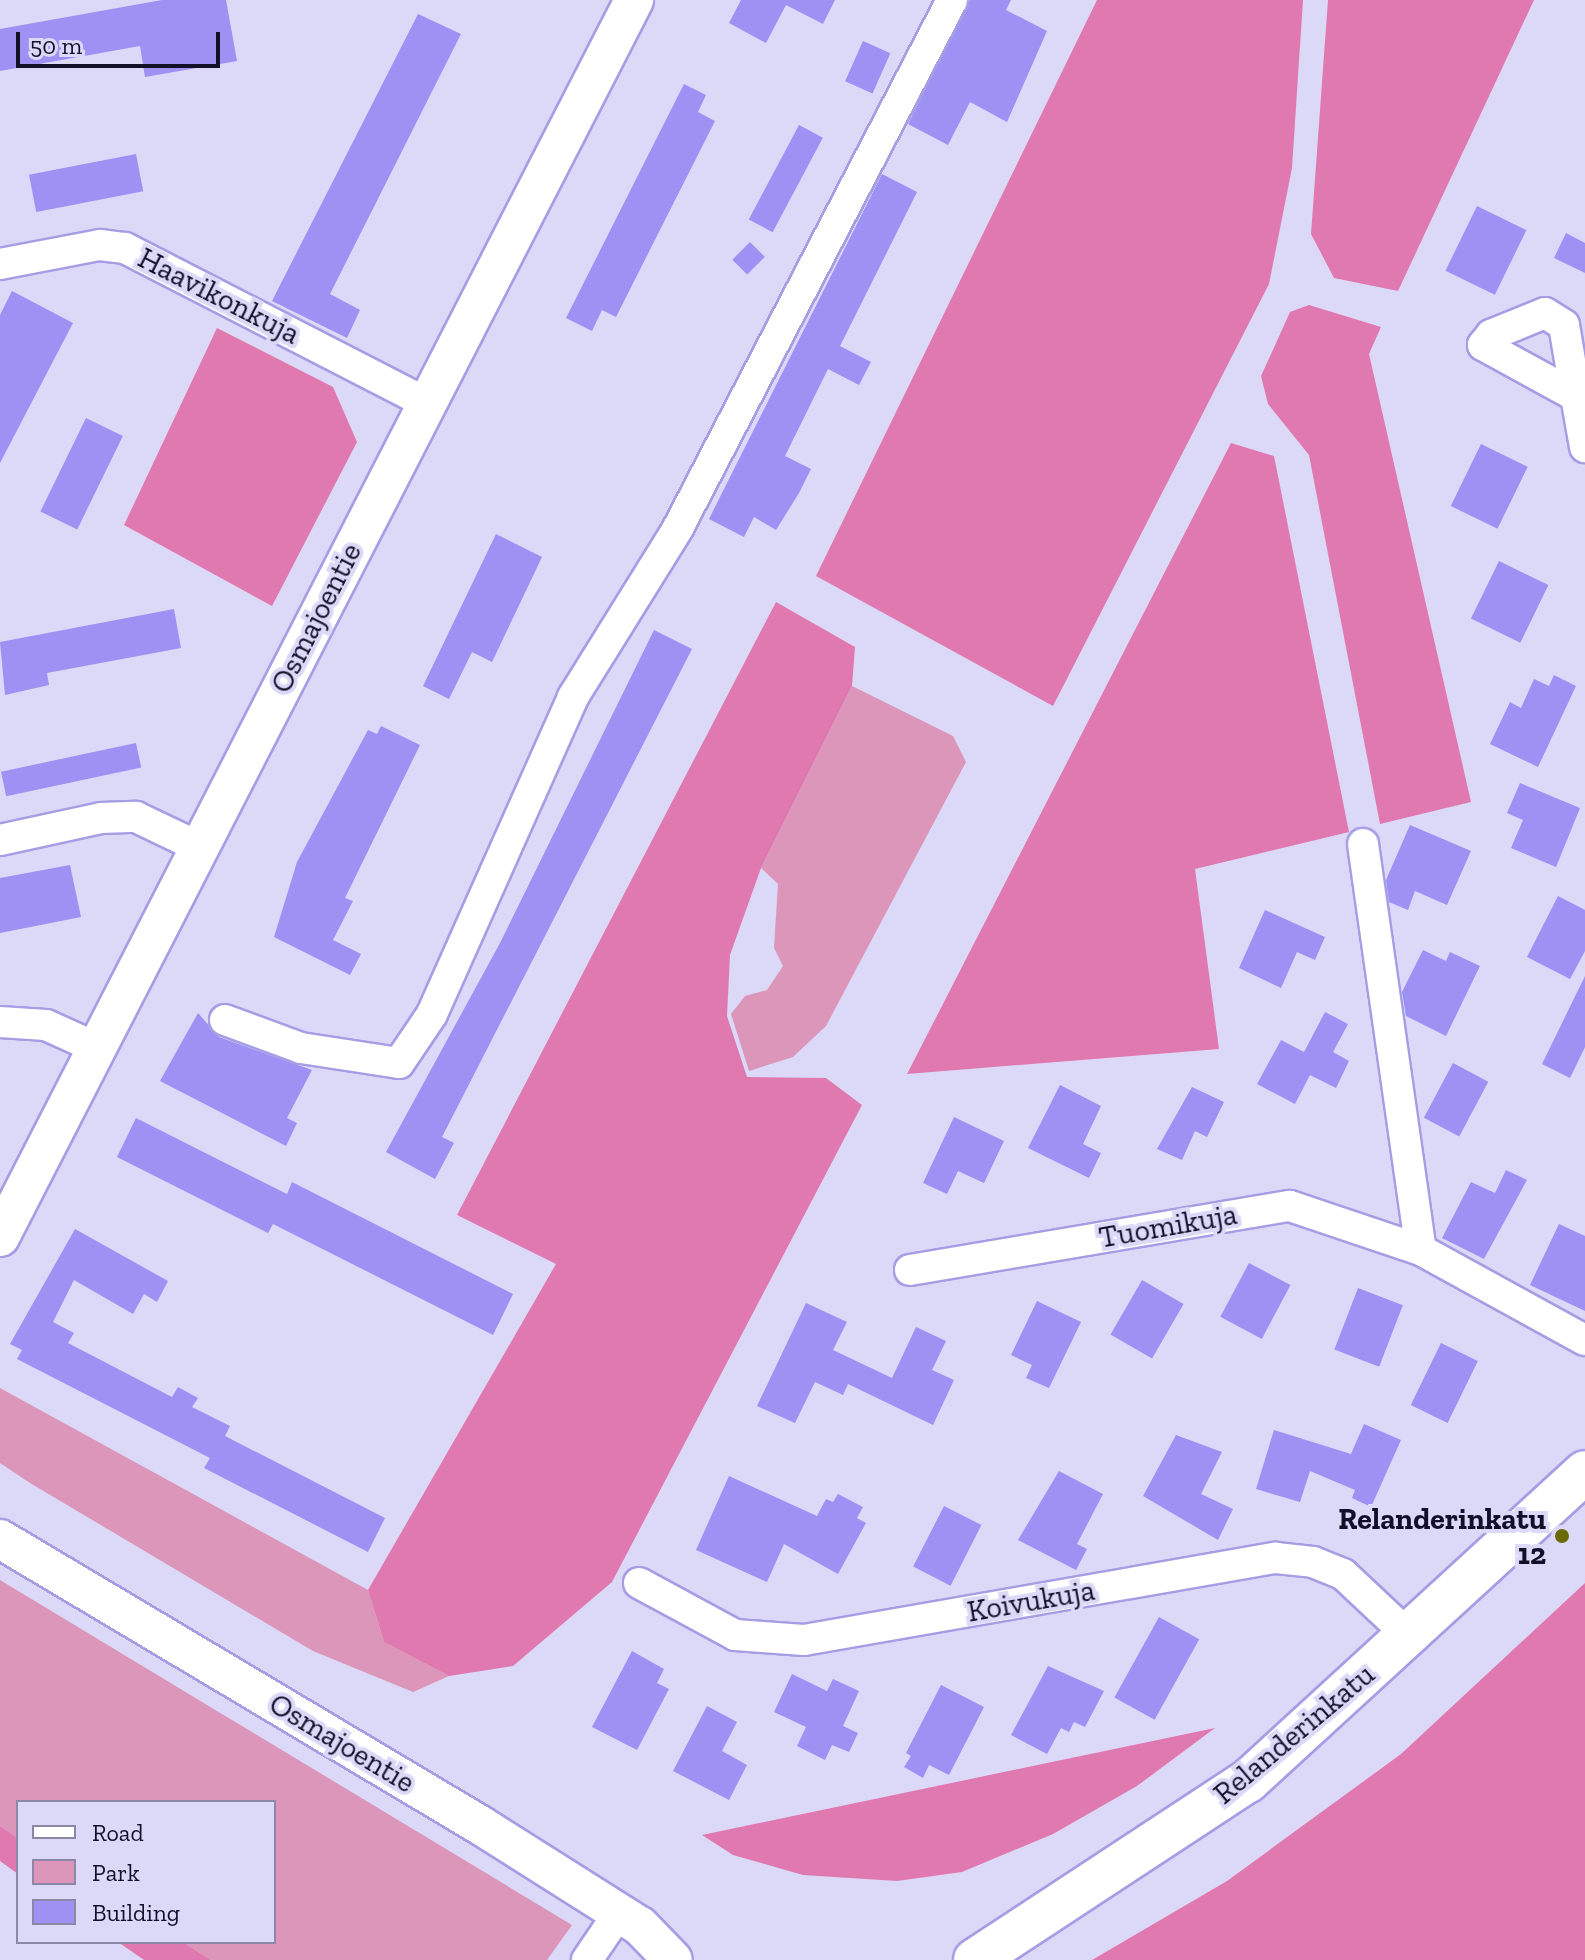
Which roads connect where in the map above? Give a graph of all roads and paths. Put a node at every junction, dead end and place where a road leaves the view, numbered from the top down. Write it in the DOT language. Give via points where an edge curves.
graph roads {
  1 [pos="634,0"];
  2 [pos="952,0"];
  3 [pos="0,264"];
  4 [pos="1576,396"];
  5 [pos="426,403"];
  6 [pos="1585,447"];
  7 [pos="0,840"];
  8 [pos="1363,844"];
  9 [pos="199,847"];
  10 [pos="225,1020"];
  11 [pos="0,1022"];
  12 [pos="97,1048"];
  13 [pos="0,1237"];
  14 [pos="1421,1250"];
  15 [pos="910,1270"];
  16 [pos="1585,1340"];
  17 [pos="1585,1472"];
  18 [pos="0,1539"];
  19 [pos="639,1583"];
  20 [pos="1409,1636"];
  21 [pos="619,1913"];
  22 [pos="587,1960"];
  23 [pos="673,1960"];
  24 [pos="975,1960"];
  1 -- 5 [label="street, Osmajoentie"];
  2 -- 10 [label="street" via="680,543 573,697 432,1014 399,1063 301,1048"];
  3 -- 5 [label="street, Haavikonkuja" via="100,245 125,248"];
  4 -- 6 [label="street"];
  5 -- 9 [label="street, Osmajoentie"];
  7 -- 9 [label="street" via="101,818 136,817"];
  8 -- 14 [label="street"];
  9 -- 12 [label="street, Osmajoentie"];
  11 -- 12 [label="street" via="46,1025"];
  12 -- 13 [label="street, Osmajoentie"];
  14 -- 15 [label="street, Tuomikuja" via="1290,1206"];
  14 -- 16 [label="street, Tuomikuja"];
  17 -- 20 [label="main road, Relanderinkatu"];
  18 -- 21 [label="street, Osmajoentie"];
  19 -- 20 [label="street, Koivukuja" via="735,1635 804,1640 1276,1558 1313,1562 1343,1574"];
  20 -- 24 [label="main road, Relanderinkatu" via="1248,1781"];
  21 -- 22 [label="street"];
  21 -- 23 [label="street, Osmajoentie"];
}
